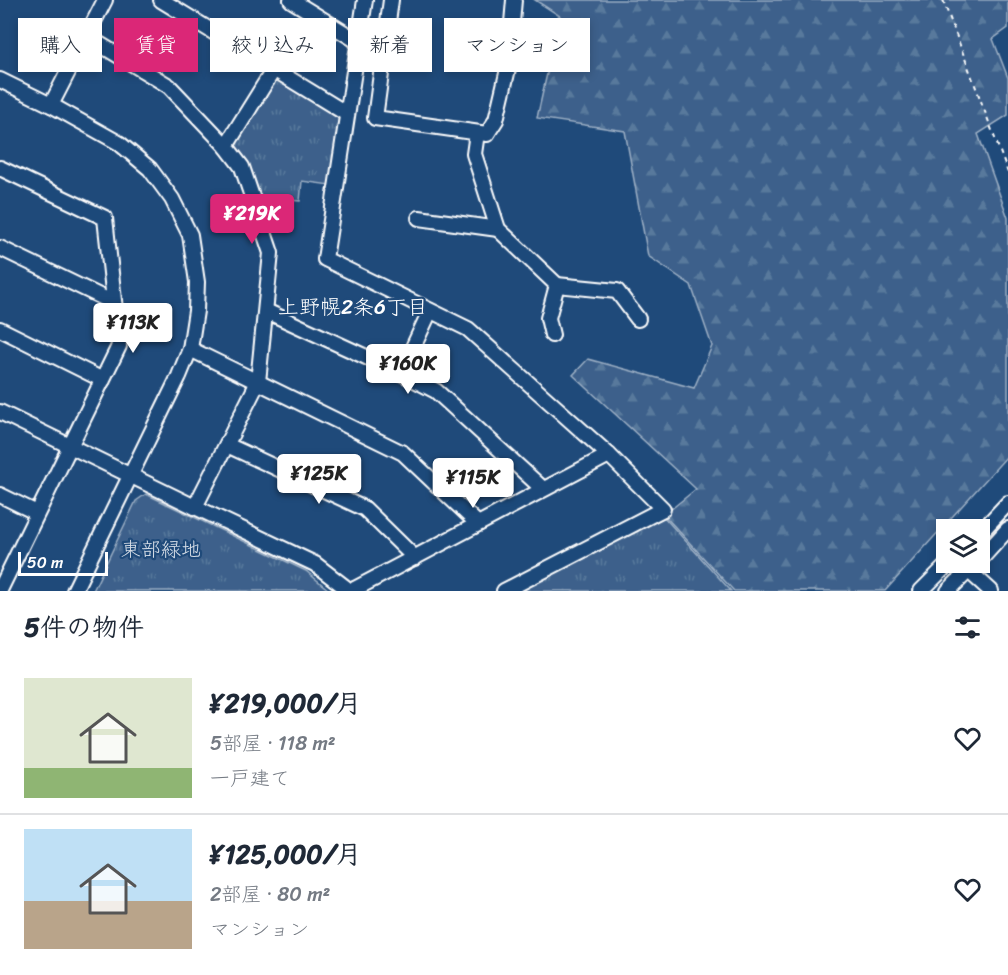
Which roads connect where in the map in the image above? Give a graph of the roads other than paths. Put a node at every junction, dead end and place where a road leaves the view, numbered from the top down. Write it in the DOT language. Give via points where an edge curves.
graph roads {
  1 [pos="105,0"];
  2 [pos="161,0"];
  3 [pos="291,0"];
  4 [pos="365,0"];
  5 [pos="391,0"];
  6 [pos="514,0"];
  7 [pos="96,18"];
  8 [pos="362,18"];
  9 [pos="210,30"];
  10 [pos="348,35"];
  11 [pos="102,46"];
  12 [pos="68,72"];
  13 [pos="272,72"];
  14 [pos="279,72"];
  15 [pos="354,72"];
  16 [pos="0,80"];
  17 [pos="51,105"];
  18 [pos="347,114"];
  19 [pos="477,133"];
  20 [pos="226,146"];
  21 [pos="0,168"];
  22 [pos="419,218"];
  23 [pos="498,229"];
  24 [pos="0,248"];
  25 [pos="557,285"];
  26 [pos="114,303"];
  27 [pos="266,311"];
  28 [pos="430,311"];
  29 [pos="638,319"];
  30 [pos="0,329"];
  31 [pos="552,335"];
  32 [pos="190,349"];
  33 [pos="401,373"];
  34 [pos="103,380"];
  35 [pos="258,382"];
  36 [pos="0,412"];
  37 [pos="227,445"];
  38 [pos="70,446"];
  39 [pos="609,455"];
  40 [pos="131,476"];
  41 [pos="543,489"];
  42 [pos="0,495"];
  43 [pos="1008,503"];
  44 [pos="195,507"];
  45 [pos="37,513"];
  46 [pos="990,522"];
  47 [pos="478,524"];
  48 [pos="1008,529"];
  49 [pos="990,548"];
  50 [pos="415,558"];
  51 [pos="939,573"];
  52 [pos="966,573"];
  53 [pos="980,573"];
  54 [pos="2,582"];
  55 [pos="74,591"];
  56 [pos="351,591"];
  57 [pos="504,591"];
  58 [pos="921,591"];
  59 [pos="948,591"];
  60 [pos="991,591"];
  1 -- 7 [label="street"];
  2 -- 9 [label="street"];
  3 -- 10 [label="street"];
  4 -- 8 [label="street"];
  5 -- 19 [label="street" via="375,118"];
  6 -- 19 [label="street" via="508,69 496,120 487,134"];
  11 -- 20 [label="street" via="169,86"];
  12 -- 17 [label="street"];
  13 -- 20 [label="street"];
  14 -- 18 [label="street"];
  15 -- 18 [label="street"];
  16 -- 17 [label="street"];
  17 -- 32 [label="street" via="118,143 150,169 172,199 190,235 197,282"];
  18 -- 28 [label="street" via="325,259"];
  19 -- 23 [label="street" via="474,154"];
  20 -- 27 [label="street" via="242,167 271,253"];
  21 -- 26 [label="street" via="105,218"];
  22 -- 23 [label="street"];
  23 -- 25 [label="street"];
  24 -- 26 [label="street"];
  25 -- 29 [label="street" via="616,291"];
  25 -- 31 [label="street" via="548,318"];
  26 -- 34 [label="street" via="119,346"];
  27 -- 33 [label="street"];
  27 -- 35 [label="street"];
  28 -- 33 [label="street"];
  28 -- 39 [label="street" via="468,329"];
  30 -- 34 [label="street"];
  32 -- 35 [label="street"];
  32 -- 40 [label="street"];
  33 -- 41 [label="street" via="436,391"];
  34 -- 38 [label="street"];
  35 -- 37 [label="street"];
  35 -- 47 [label="street" via="403,453"];
  36 -- 38 [label="street"];
  37 -- 44 [label="street"];
  37 -- 50 [label="street" via="364,509"];
  38 -- 40 [label="street"];
  38 -- 45 [label="street"];
  39 -- 41 [label="street"];
  39 -- 57 [label="street" via="663,509"];
  40 -- 44 [label="street"];
  40 -- 55 [label="street"];
  41 -- 47 [label="street"];
  42 -- 45 [label="street"];
  43 -- 46 [label="street"];
  44 -- 56 [label="street" via="315,564"];
  45 -- 54 [label="street"];
  47 -- 50 [label="street"];
  48 -- 49 [label="street"];
  50 -- 56 [label="street"];
  51 -- 58 [label="street"];
  52 -- 59 [label="street"];
  53 -- 60 [label="street"];
}
